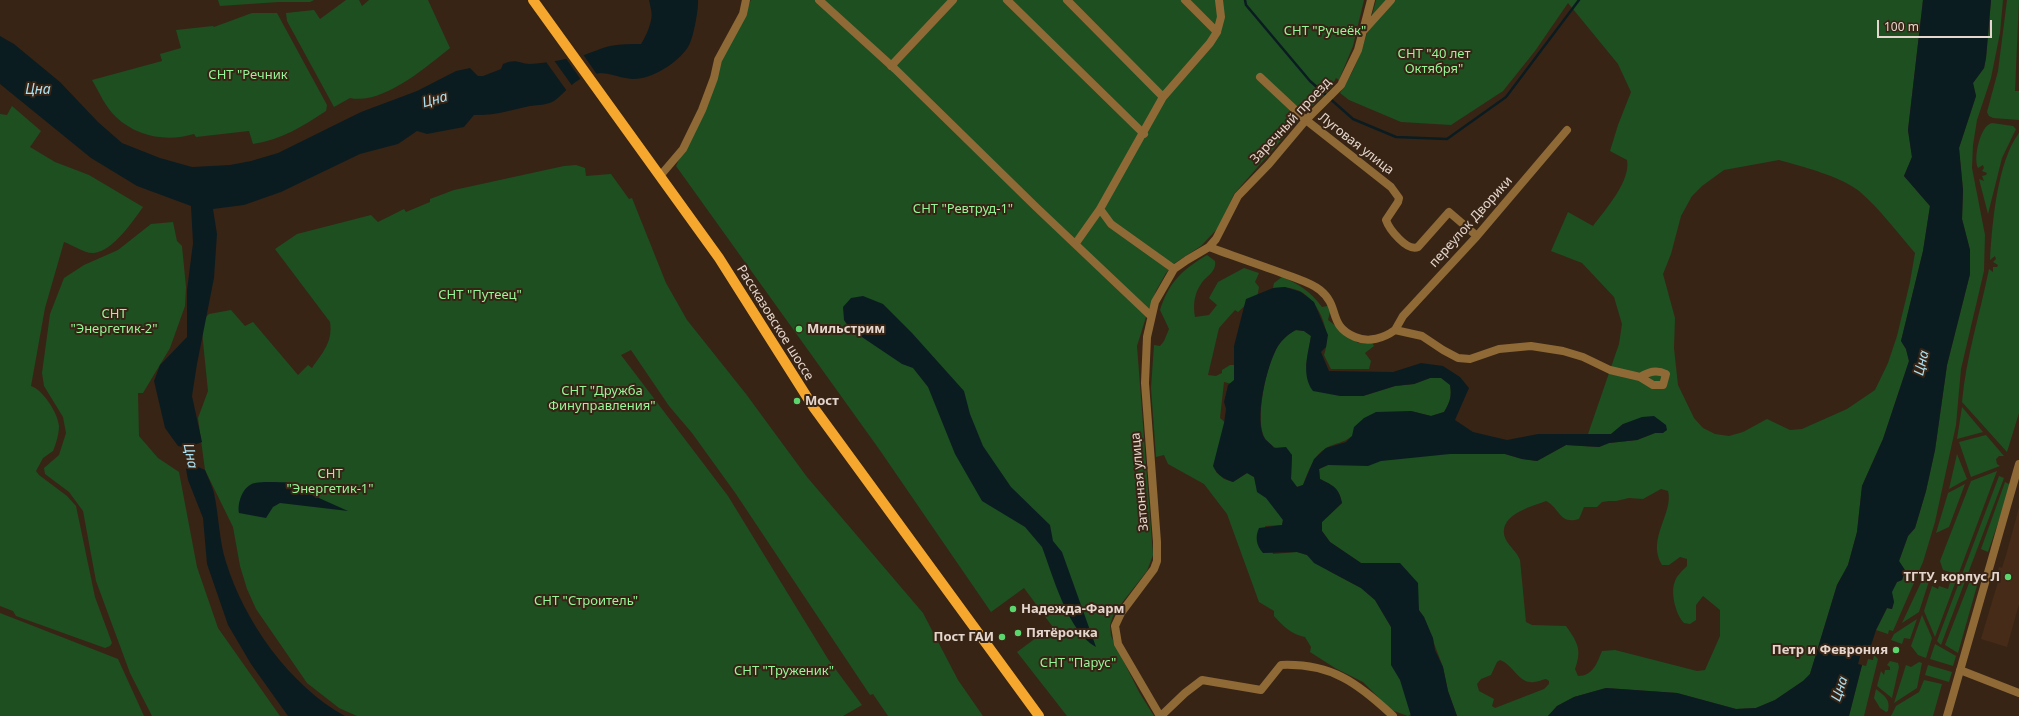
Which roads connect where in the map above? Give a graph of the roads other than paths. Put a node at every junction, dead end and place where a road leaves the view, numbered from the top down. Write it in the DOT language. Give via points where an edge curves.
graph roads {
  1 [pos="533,0"];
  2 [pos="746,0"];
  3 [pos="819,0"];
  4 [pos="953,0"];
  5 [pos="1007,0"];
  6 [pos="1067,0"];
  7 [pos="1185,0"];
  8 [pos="1218,0"];
  9 [pos="1371,0"];
  10 [pos="1391,0"];
  11 [pos="1364,30"];
  12 [pos="1217,32"];
  13 [pos="891,66"];
  14 [pos="1260,77"];
  15 [pos="1163,97"];
  16 [pos="1306,120"];
  17 [pos="1567,130"];
  18 [pos="1144,134"];
  19 [pos="660,176"];
  20 [pos="1100,209"];
  21 [pos="1477,236"];
  22 [pos="1076,243"];
  23 [pos="1209,248"];
  24 [pos="1174,269"];
  25 [pos="1151,316"];
  26 [pos="1396,330"];
  27 [pos="1640,377"];
  28 [pos="2019,464"];
  29 [pos="1960,670"];
  30 [pos="2019,693"];
  31 [pos="1039,716"];
  32 [pos="1161,716"];
  33 [pos="1394,716"];
  34 [pos="1399,716"];
  35 [pos="1947,716"];
  1 -- 19 [label="main road, Рассказовское шоссе"];
  2 -- 19 [label="street" via="743,14 718,60 702,110 680,154"];
  3 -- 13 [label="street"];
  4 -- 13 [label="street"];
  5 -- 18 [label="street"];
  6 -- 15 [label="street"];
  7 -- 12 [label="street"];
  8 -- 12 [label="street" via="1221,17"];
  9 -- 11 [label="street, Заречный проезд"];
  10 -- 11 [label="street"];
  11 -- 16 [label="street, Заречный проезд" via="1358,50 1341,85"];
  12 -- 15 [label="street"];
  13 -- 22 [label="street"];
  14 -- 16 [label="street, Луговая улица"];
  15 -- 18 [label="street"];
  16 -- 21 [label="street, Луговая улица" via="1391,187 1399,198 1386,220 1389,228 1411,248 1423,243 1449,212"];
  16 -- 23 [label="street, Заречный проезд" via="1238,196 1222,229"];
  17 -- 21 [label="street, переулок Дворики"];
  18 -- 20 [label="street"];
  19 -- 31 [label="main road, Рассказовское шоссе" via="719,258 814,408"];
  20 -- 22 [label="street"];
  20 -- 24 [label="street" via="1111,224"];
  21 -- 26 [label="street, переулок Дворики" via="1403,316"];
  22 -- 25 [label="street"];
  23 -- 24 [label="street, Затонная улица"];
  23 -- 26 [label="street" via="1314,286 1327,297 1333,307 1338,326 1357,338 1372,340"];
  24 -- 25 [label="street, Затонная улица" via="1159,294"];
  25 -- 32 [label="street, Затонная улица" via="1145,359 1145,383 1157,542 1156,561 1149,576 1121,613 1115,626 1118,644"];
  26 -- 27 [label="street" via="1422,336 1458,358 1470,359 1499,350 1531,346 1563,351 1610,370"];
  28 -- 29 [label="street"];
  29 -- 30 [label="street"];
  29 -- 35 [label="street"];
  32 -- 33 [label="street" via="1202,680 1261,690 1281,665 1299,664 1325,669 1346,678 1372,696"];
  33 -- 34 [label="street"];
}
